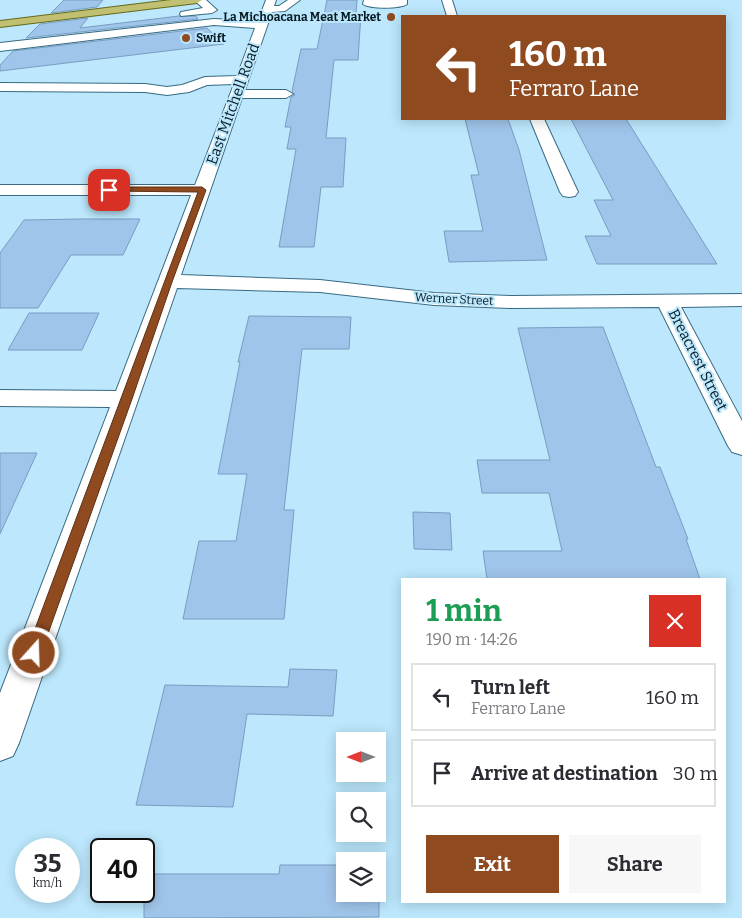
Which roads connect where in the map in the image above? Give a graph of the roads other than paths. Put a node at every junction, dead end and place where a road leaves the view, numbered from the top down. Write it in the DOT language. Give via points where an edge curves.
graph roads {
  1 [pos="198,0"];
  2 [pos="295,0"];
  3 [pos="369,0"];
  4 [pos="402,0"];
  5 [pos="447,0"];
  6 [pos="146,6"];
  7 [pos="212,10"];
  8 [pos="267,12"];
  9 [pos="87,14"];
  10 [pos="452,15"];
  11 [pos="168,16"];
  12 [pos="0,24"];
  13 [pos="97,24"];
  14 [pos="0,36"];
  15 [pos="0,47"];
  16 [pos="0,87"];
  17 [pos="239,87"];
  18 [pos="286,94"];
  19 [pos="537,120"];
  20 [pos="0,190"];
  21 [pos="202,190"];
  22 [pos="569,192"];
  23 [pos="167,282"];
  24 [pos="742,300"];
  25 [pos="667,301"];
  26 [pos="0,398"];
  27 [pos="127,399"];
  28 [pos="742,446"];
  29 [pos="0,743"];
  1 -- 6 [label="main road"];
  1 -- 7 [label="street"];
  2 -- 8 [label="street" via="281,9"];
  3 -- 4 [label="street" via="368,4 402,4"];
  5 -- 10 [label="street"];
  6 -- 9 [label="main road"];
  6 -- 11 [label="street"];
  7 -- 8 [label="street" via="229,14"];
  7 -- 11 [label="street"];
  8 -- 15 [label="street" via="214,22"];
  8 -- 17 [label="street, East Mitchell Road"];
  9 -- 12 [label="main road"];
  9 -- 13 [label="street"];
  11 -- 13 [label="street"];
  13 -- 14 [label="street"];
  16 -- 17 [label="street" via="167,91 205,81"];
  17 -- 18 [label="street"];
  17 -- 21 [label="street, East Mitchell Road"];
  19 -- 22 [label="street"];
  20 -- 21 [label="street"];
  21 -- 23 [label="street, East Mitchell Road"];
  23 -- 25 [label="street, Werner Street" via="320,286 434,299 511,302"];
  23 -- 27 [label="street, East Mitchell Road"];
  24 -- 25 [label="street, Werner Street"];
  25 -- 28 [label="street, Breacrest Street"];
  26 -- 27 [label="street"];
  27 -- 29 [label="street, East Mitchell Road"];
}
